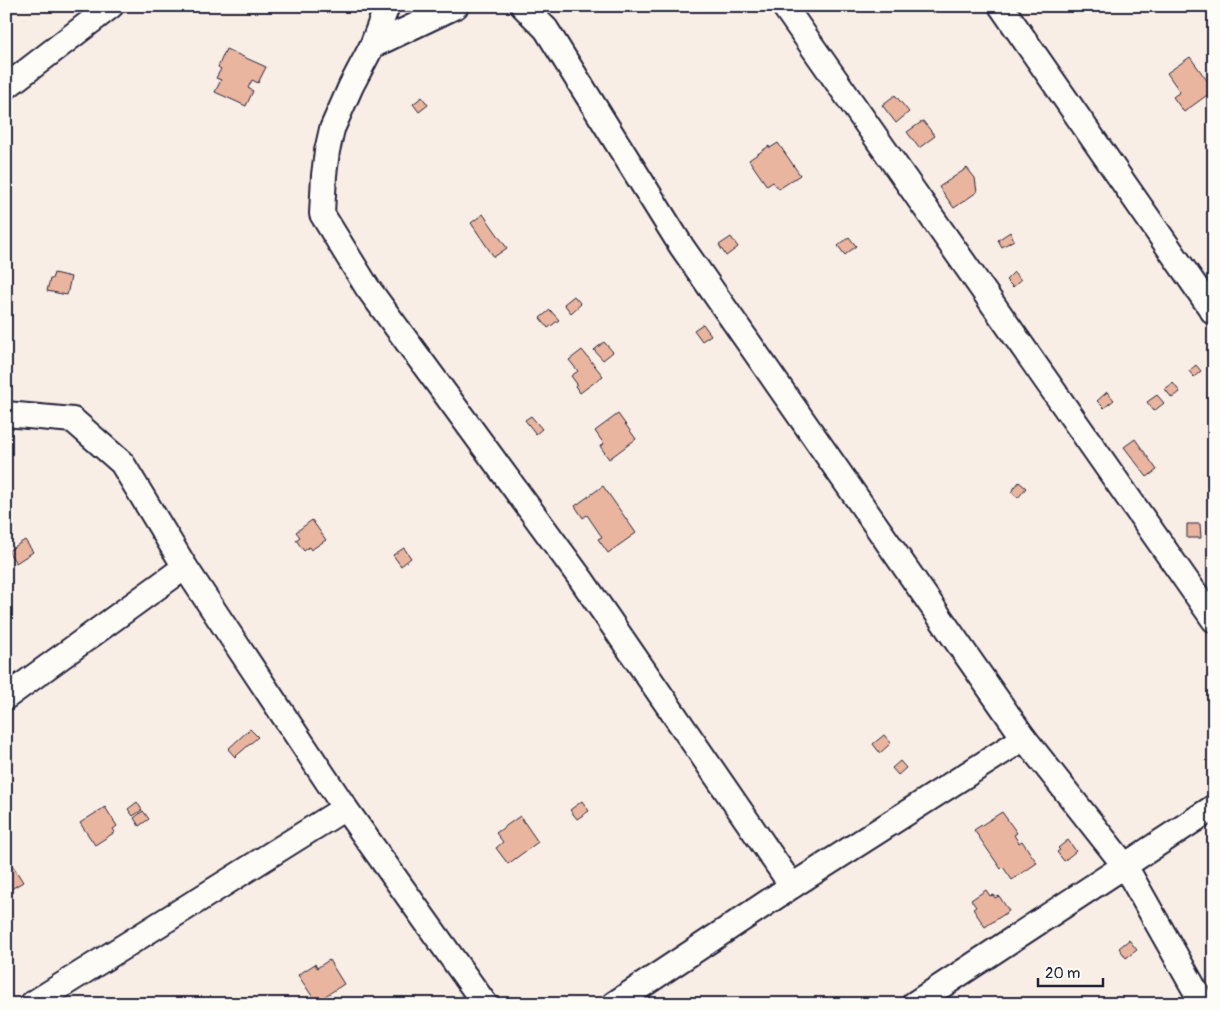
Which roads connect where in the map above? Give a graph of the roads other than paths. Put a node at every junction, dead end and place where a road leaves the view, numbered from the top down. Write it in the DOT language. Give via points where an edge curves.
graph roads {
  1 [pos="112,6"];
  2 [pos="387,6"];
  3 [pos="456,6"];
  4 [pos="523,6"];
  5 [pos="784,6"];
  6 [pos="1001,6"];
  7 [pos="372,46"];
  8 [pos="6,87"];
  9 [pos="1214,313"];
  10 [pos="6,414"];
  11 [pos="186,567"];
  12 [pos="1214,620"];
  13 [pos="6,697"];
  14 [pos="1024,738"];
  15 [pos="1214,807"];
  16 [pos="346,808"];
  17 [pos="1125,866"];
  18 [pos="792,886"];
  19 [pos="32,1004"];
  20 [pos="485,1004"];
  21 [pos="614,1004"];
  22 [pos="914,1004"];
  23 [pos="1203,1004"];
  1 -- 8 [label="street"];
  2 -- 7 [label="street"];
  3 -- 7 [label="street"];
  4 -- 14 [label="street" via="546,29 682,247"];
  5 -- 12 [label="street"];
  6 -- 9 [label="street"];
  7 -- 18 [label="street" via="332,128 322,214 367,288 581,579"];
  10 -- 11 [label="street" via="73,420 122,462"];
  11 -- 13 [label="street"];
  11 -- 16 [label="street"];
  14 -- 17 [label="street"];
  14 -- 18 [label="street"];
  15 -- 17 [label="street"];
  16 -- 19 [label="street"];
  16 -- 20 [label="street"];
  17 -- 22 [label="street"];
  17 -- 23 [label="street"];
  18 -- 21 [label="street"];
}
